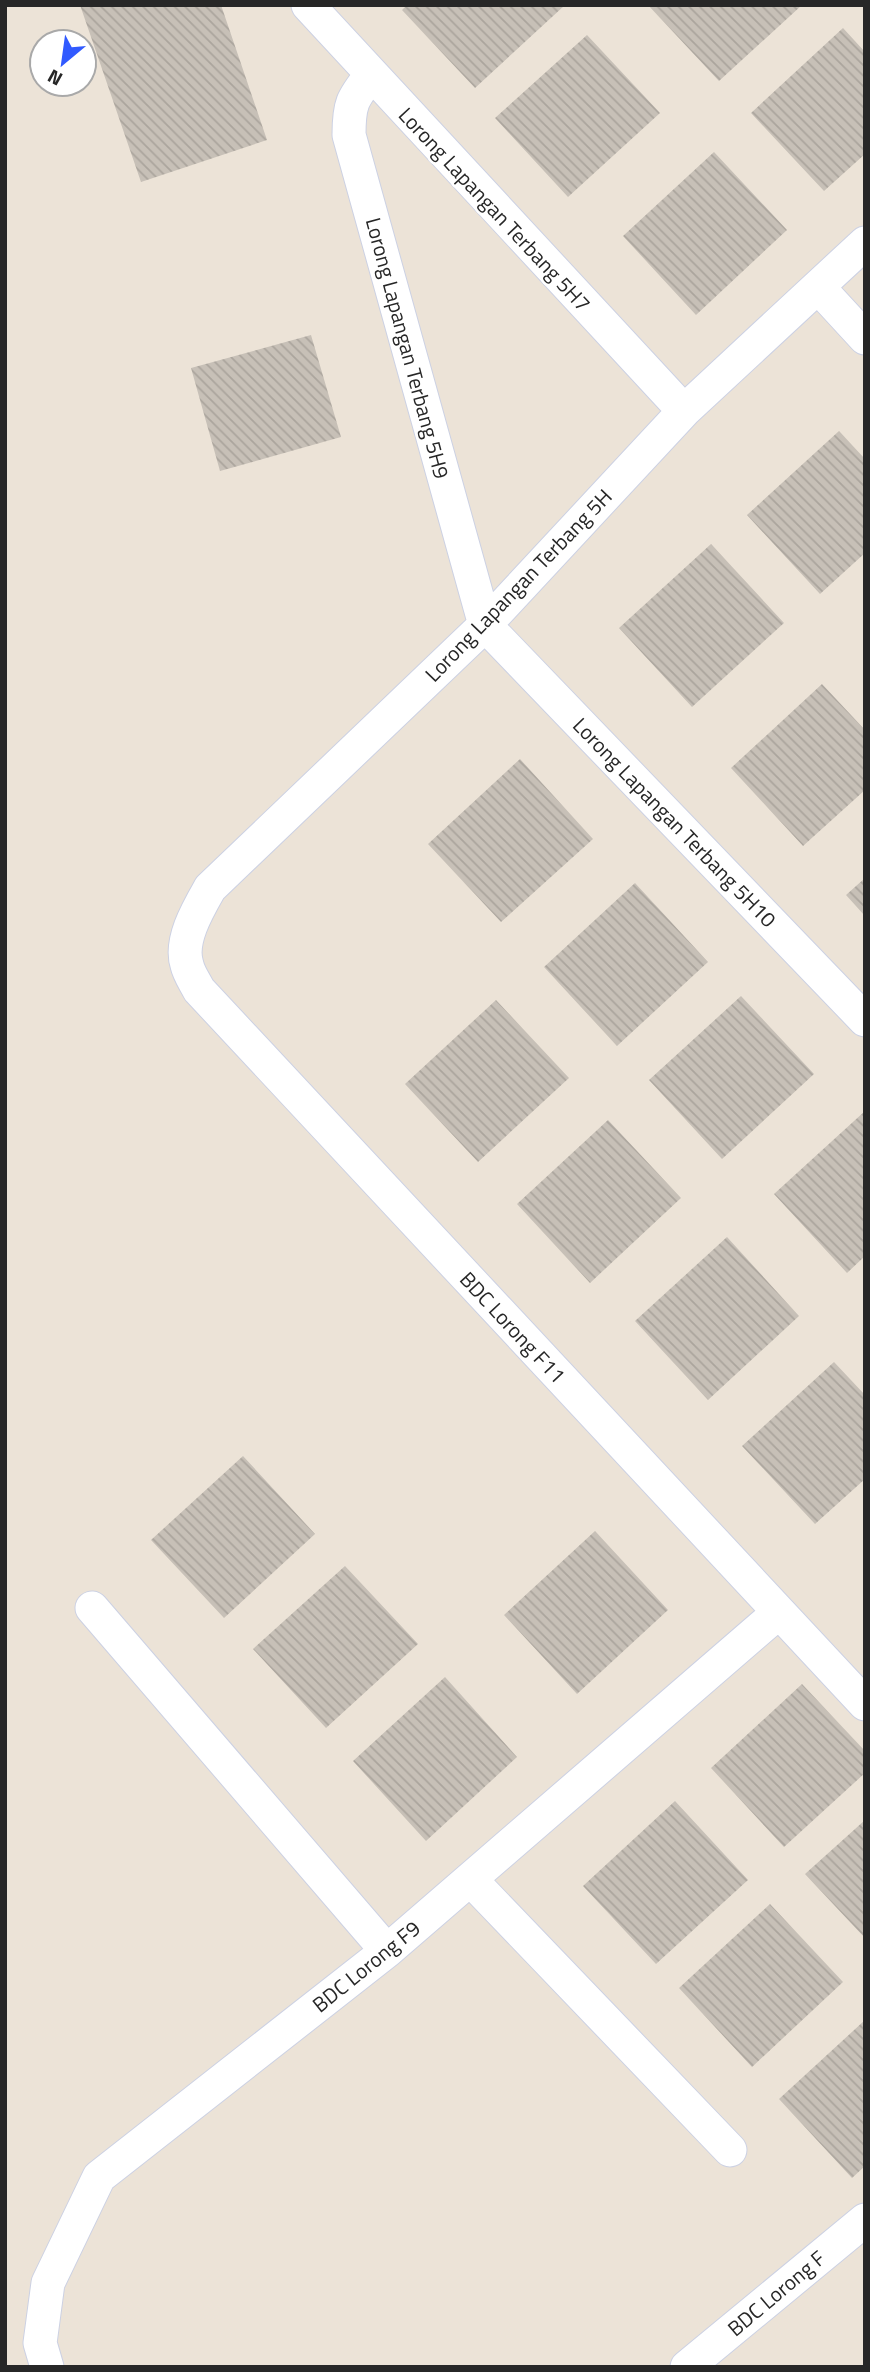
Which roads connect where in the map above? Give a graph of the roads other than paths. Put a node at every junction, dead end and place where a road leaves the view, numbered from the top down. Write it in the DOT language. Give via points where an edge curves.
graph roads {
  1 [pos="308,5"];
  2 [pos="371,75"];
  3 [pos="865,243"];
  4 [pos="819,288"];
  5 [pos="865,338"];
  6 [pos="684,411"];
  7 [pos="485,625"];
  8 [pos="187,938"];
  9 [pos="865,1020"];
  10 [pos="92,1608"];
  11 [pos="779,1612"];
  12 [pos="865,1704"];
  13 [pos="471,1880"];
  14 [pos="387,1951"];
  15 [pos="730,2150"];
  16 [pos="865,2220"];
  17 [pos="47,2367"];
  18 [pos="687,2367"];
  1 -- 2 [label="street, Lorong Lapangan Terbang 5H7"];
  2 -- 6 [label="street, Lorong Lapangan Terbang 5H7"];
  2 -- 7 [label="street, Lorong Lapangan Terbang 5H9" via="353,98 349,135"];
  3 -- 4 [label="street, Lorong Lapangan Terbang 5H"];
  4 -- 5 [label="street"];
  4 -- 6 [label="street, Lorong Lapangan Terbang 5H"];
  6 -- 7 [label="street, Lorong Lapangan Terbang 5H"];
  7 -- 8 [label="street, Lorong Lapangan Terbang 5H" via="210,888"];
  7 -- 9 [label="street, Lorong Lapangan Terbang 5H10"];
  8 -- 11 [label="street, BDC Lorong F11" via="186,964 199,990"];
  10 -- 14 [label="street"];
  11 -- 12 [label="street, BDC Lorong F11"];
  11 -- 13 [label="street, BDC Lorong F9"];
  13 -- 14 [label="street, BDC Lorong F9"];
  13 -- 15 [label="street"];
  14 -- 17 [label="street, BDC Lorong F9" via="99,2177 48,2283 40,2343"];
  16 -- 18 [label="street, BDC Lorong F"];
}
